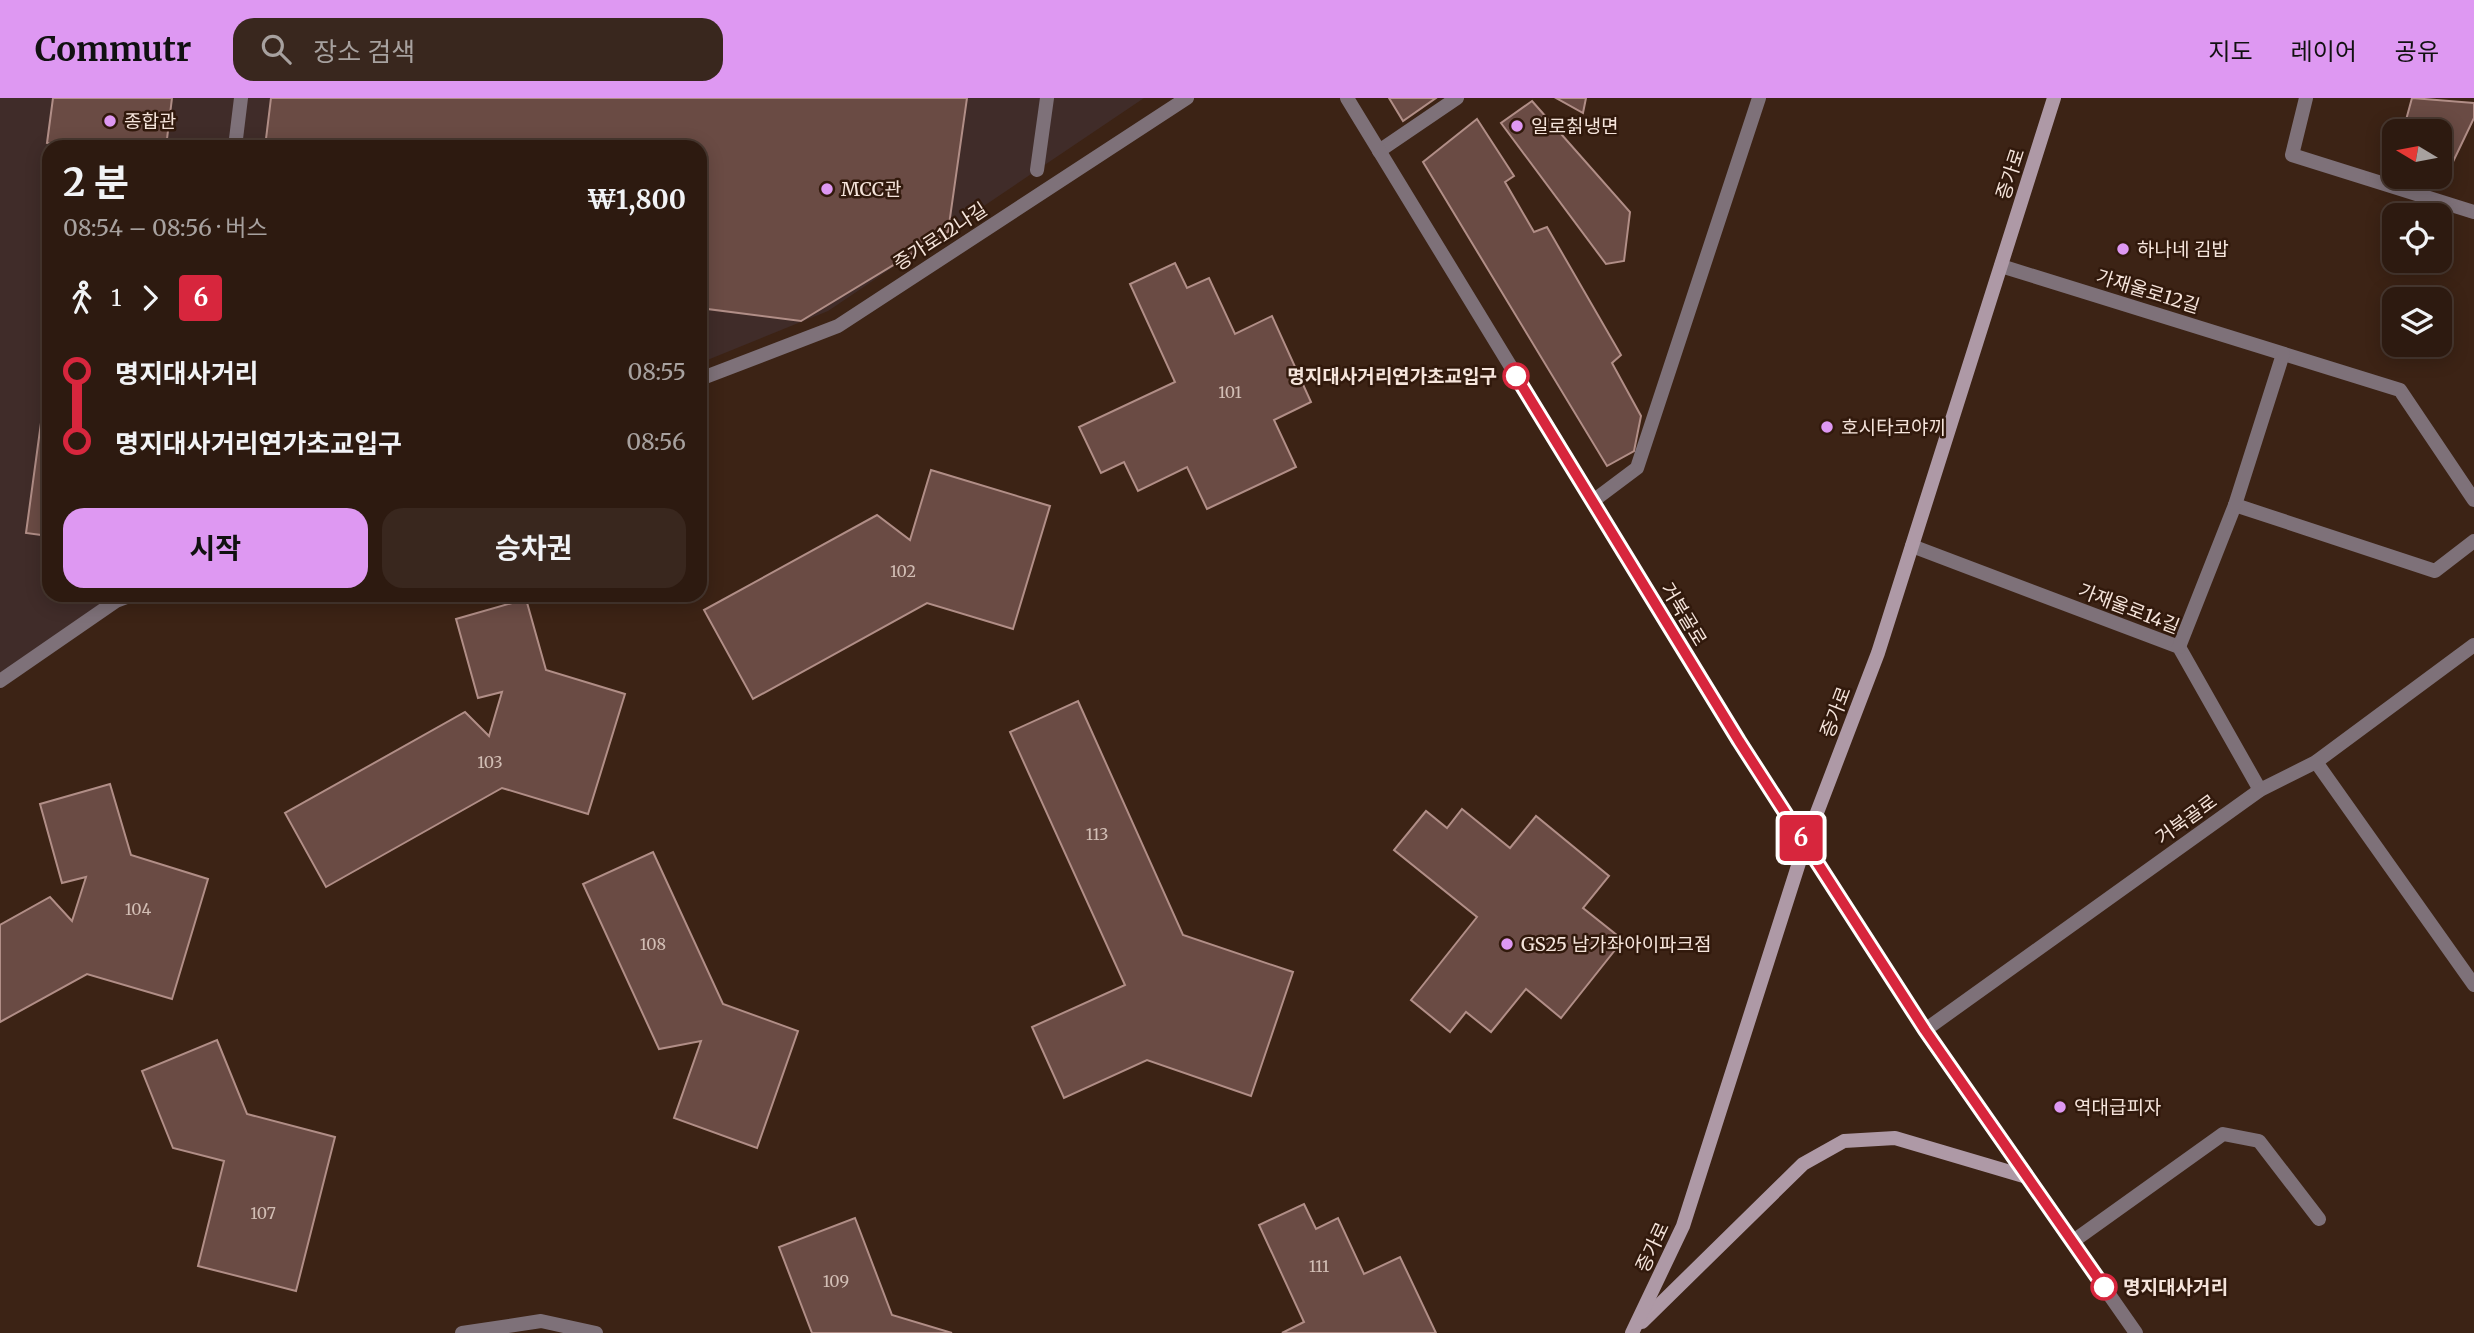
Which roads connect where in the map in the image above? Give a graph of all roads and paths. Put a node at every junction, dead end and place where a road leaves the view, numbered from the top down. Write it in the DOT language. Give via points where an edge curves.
graph roads {
  1 [pos="241,98"];
  2 [pos="1047,98"];
  3 [pos="1187,98"];
  4 [pos="1347,98"];
  5 [pos="1457,98"];
  6 [pos="1759,98"];
  7 [pos="2054,98"];
  8 [pos="2306,98"];
  9 [pos="236,140"];
  10 [pos="1379,151"];
  11 [pos="1037,170"];
  12 [pos="2474,212"];
  13 [pos="2001,266"];
  14 [pos="2283,354"];
  15 [pos="707,376"];
  16 [pos="1593,500"];
  17 [pos="2474,500"];
  18 [pos="2235,505"];
  19 [pos="2474,541"];
  20 [pos="1912,546"];
  21 [pos="115,602"];
  22 [pos="2474,645"];
  23 [pos="2179,647"];
  24 [pos="0,681"];
  25 [pos="2316,762"];
  26 [pos="2260,790"];
  27 [pos="1805,844"];
  28 [pos="2474,984"];
  29 [pos="1925,1030"];
  30 [pos="2027,1177"];
  31 [pos="2319,1219"];
  32 [pos="2072,1242"];
  33 [pos="1633,1331"];
  34 [pos="461,1333"];
  35 [pos="596,1333"];
  36 [pos="2136,1333"];
  1 -- 9 [label="street"];
  2 -- 11 [label="street"];
  3 -- 15 [label="street, 증가로12나길" via="838,326"];
  4 -- 10 [label="street, 거북골로"];
  5 -- 10 [label="street"];
  6 -- 16 [label="street" via="1637,468"];
  7 -- 13 [label="main road, 증가로"];
  8 -- 12 [label="street" via="2292,155"];
  10 -- 16 [label="street, 거북골로"];
  13 -- 14 [label="street, 가재울로12길"];
  13 -- 20 [label="main road, 증가로"];
  14 -- 17 [label="street, 가재울로12길" via="2400,390"];
  14 -- 18 [label="street"];
  16 -- 27 [label="street, 거북골로"];
  18 -- 19 [label="street" via="2435,570"];
  18 -- 23 [label="street"];
  20 -- 23 [label="street, 가재울로14길"];
  20 -- 27 [label="main road, 증가로" via="1878,653"];
  21 -- 24 [label="street"];
  22 -- 25 [label="street, 거북골로"];
  23 -- 26 [label="street, 가재울로14길"];
  25 -- 26 [label="street, 거북골로"];
  25 -- 28 [label="street"];
  26 -- 29 [label="street, 거북골로"];
  27 -- 29 [label="street, 거북골로"];
  27 -- 33 [label="main road, 증가로" via="1684,1226"];
  29 -- 30 [label="street, 거북골로"];
  30 -- 32 [label="street, 거북골로"];
  30 -- 33 [label="main road" via="1895,1138 1844,1141 1803,1164"];
  31 -- 32 [label="street" via="2259,1141 2223,1134"];
  32 -- 36 [label="street, 거북골로"];
  34 -- 35 [label="street" via="541,1321"];
}
